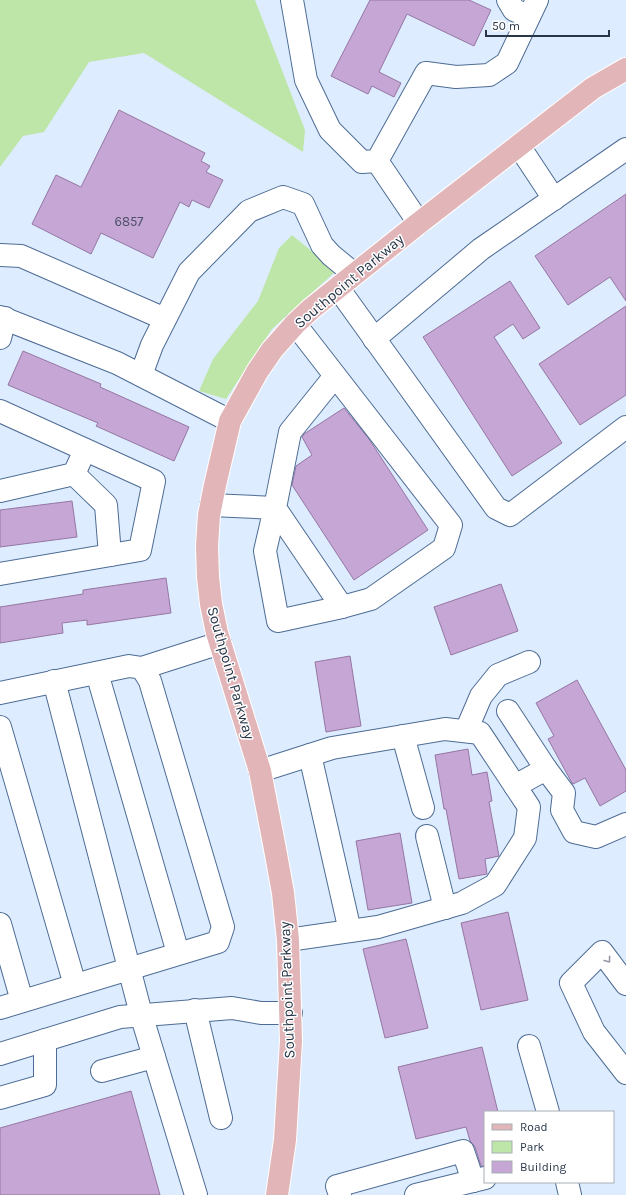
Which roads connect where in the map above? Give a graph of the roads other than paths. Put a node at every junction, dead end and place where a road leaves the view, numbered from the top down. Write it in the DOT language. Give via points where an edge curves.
graph roads {
  1 [pos="292,0"];
  2 [pos="508,0"];
  3 [pos="533,8"];
  4 [pos="626,69"];
  5 [pos="518,146"];
  6 [pos="626,149"];
  7 [pos="376,161"];
  8 [pos="554,199"];
  9 [pos="419,223"];
  10 [pos="0,255"];
  11 [pos="354,274"];
  12 [pos="338,288"];
  13 [pos="165,319"];
  14 [pos="2,324"];
  15 [pos="295,324"];
  16 [pos="374,339"];
  17 [pos="141,375"];
  18 [pos="335,376"];
  19 [pos="0,411"];
  20 [pos="230,421"];
  21 [pos="626,427"];
  22 [pos="85,450"];
  23 [pos="74,474"];
  24 [pos="0,491"];
  25 [pos="211,505"];
  26 [pos="275,508"];
  27 [pos="110,556"];
  28 [pos="0,574"];
  29 [pos="342,607"];
  30 [pos="220,644"];
  31 [pos="529,662"];
  32 [pos="142,668"];
  33 [pos="97,673"];
  34 [pos="54,681"];
  35 [pos="0,693"];
  36 [pos="508,711"];
  37 [pos="0,727"];
  38 [pos="466,732"];
  39 [pos="403,736"];
  40 [pos="310,755"];
  41 [pos="546,769"];
  42 [pos="260,770"];
  43 [pos="515,786"];
  44 [pos="423,808"];
  45 [pos="626,824"];
  46 [pos="427,836"];
  47 [pos="445,908"];
  48 [pos="0,924"];
  49 [pos="350,931"];
  50 [pos="288,940"];
  51 [pos="178,953"];
  52 [pos="129,968"];
  53 [pos="626,984"];
  54 [pos="75,985"];
  55 [pos="22,1001"];
  56 [pos="0,1008"];
  57 [pos="195,1010"];
  58 [pos="291,1013"];
  59 [pos="141,1014"];
  60 [pos="45,1040"];
  61 [pos="529,1046"];
  62 [pos="0,1054"];
  63 [pos="154,1058"];
  64 [pos="102,1071"];
  65 [pos="626,1073"];
  66 [pos="0,1098"];
  67 [pos="548,1111"];
  68 [pos="221,1118"];
  69 [pos="411,1165"];
  70 [pos="479,1179"];
  71 [pos="567,1183"];
  72 [pos="196,1195"];
  73 [pos="277,1195"];
  74 [pos="340,1195"];
  75 [pos="418,1195"];
  76 [pos="570,1195"];
  1 -- 7 [label="lane" via="306,80 330,130 362,162"];
  2 -- 3 [label="lane" via="514,10"];
  3 -- 7 [label="lane" via="507,63 489,76 456,77 426,73"];
  4 -- 5 [label="main road, Southpoint Parkway" via="593,88"];
  5 -- 8 [label="lane"];
  5 -- 9 [label="main road, Southpoint Parkway"];
  6 -- 8 [label="lane"];
  7 -- 9 [label="lane"];
  8 -- 16 [label="lane" via="482,249"];
  9 -- 11 [label="main road, Southpoint Parkway"];
  10 -- 13 [label="lane" via="21,256"];
  11 -- 12 [label="main road, Southpoint Parkway"];
  11 -- 13 [label="lane" via="322,245 303,204 283,197 249,211 189,272"];
  12 -- 15 [label="main road, Southpoint Parkway"];
  12 -- 16 [label="lane"];
  13 -- 17 [label="lane"];
  14 -- 17 [label="lane" via="117,363"];
  15 -- 18 [label="lane"];
  15 -- 20 [label="main road, Southpoint Parkway" via="257,372"];
  16 -- 21 [label="lane" via="496,508 510,515"];
  17 -- 20 [label="lane"];
  18 -- 26 [label="lane" via="290,432"];
  18 -- 29 [label="lane" via="452,525 444,548 371,598"];
  19 -- 22 [label="lane"];
  20 -- 25 [label="main road, Southpoint Parkway"];
  22 -- 23 [label="lane"];
  22 -- 27 [label="lane" via="154,481 140,550"];
  23 -- 24 [label="lane"];
  23 -- 27 [label="lane" via="106,505"];
  25 -- 26 [label="lane"];
  25 -- 30 [label="main road, Southpoint Parkway" via="207,546 208,577"];
  26 -- 29 [label="lane"];
  26 -- 29 [label="lane" via="265,551 278,621"];
  27 -- 28 [label="lane"];
  30 -- 32 [label="lane"];
  30 -- 42 [label="main road, Southpoint Parkway"];
  31 -- 38 [label="lane" via="498,675 481,696"];
  32 -- 33 [label="lane" via="129,666"];
  32 -- 51 [label="lane" via="150,681 223,927 218,942"];
  33 -- 34 [label="lane"];
  33 -- 51 [label="lane"];
  34 -- 35 [label="lane"];
  34 -- 52 [label="lane"];
  36 -- 41 [label="lane"];
  37 -- 54 [label="lane"];
  38 -- 39 [label="lane" via="445,729"];
  38 -- 43 [label="lane" via="480,733"];
  39 -- 40 [label="lane" via="332,748"];
  39 -- 44 [label="lane"];
  40 -- 42 [label="lane"];
  40 -- 49 [label="lane"];
  41 -- 43 [label="lane"];
  41 -- 45 [label="lane" via="564,792 562,810 574,832 596,836"];
  42 -- 50 [label="main road, Southpoint Parkway" via="277,856"];
  43 -- 47 [label="lane" via="529,807 524,838 495,884 462,903"];
  46 -- 47 [label="lane"];
  47 -- 49 [label="lane" via="378,927"];
  48 -- 55 [label="lane"];
  49 -- 50 [label="lane"];
  50 -- 58 [label="main road, Southpoint Parkway"];
  51 -- 52 [label="lane"];
  52 -- 54 [label="lane"];
  52 -- 59 [label="lane"];
  65 -- 53 [label="lane, one-way" via="594,1032 571,983 602,952"];
  54 -- 55 [label="lane"];
  55 -- 56 [label="lane"];
  57 -- 58 [label="lane" via="232,1008"];
  57 -- 59 [label="lane"];
  57 -- 68 [label="lane"];
  58 -- 73 [label="main road, Southpoint Parkway" via="285,1140"];
  59 -- 60 [label="lane" via="120,1016"];
  59 -- 63 [label="lane"];
  60 -- 62 [label="lane"];
  60 -- 66 [label="lane" via="45,1085"];
  61 -- 67 [label="lane"];
  63 -- 64 [label="lane"];
  63 -- 72 [label="lane"];
  69 -- 70 [label="lane" via="464,1151"];
  69 -- 74 [label="lane" via="337,1186"];
  69 -- 75 [label="lane"];
  70 -- 75 [label="lane"];
  71 -- 76 [label="lane"];
}
